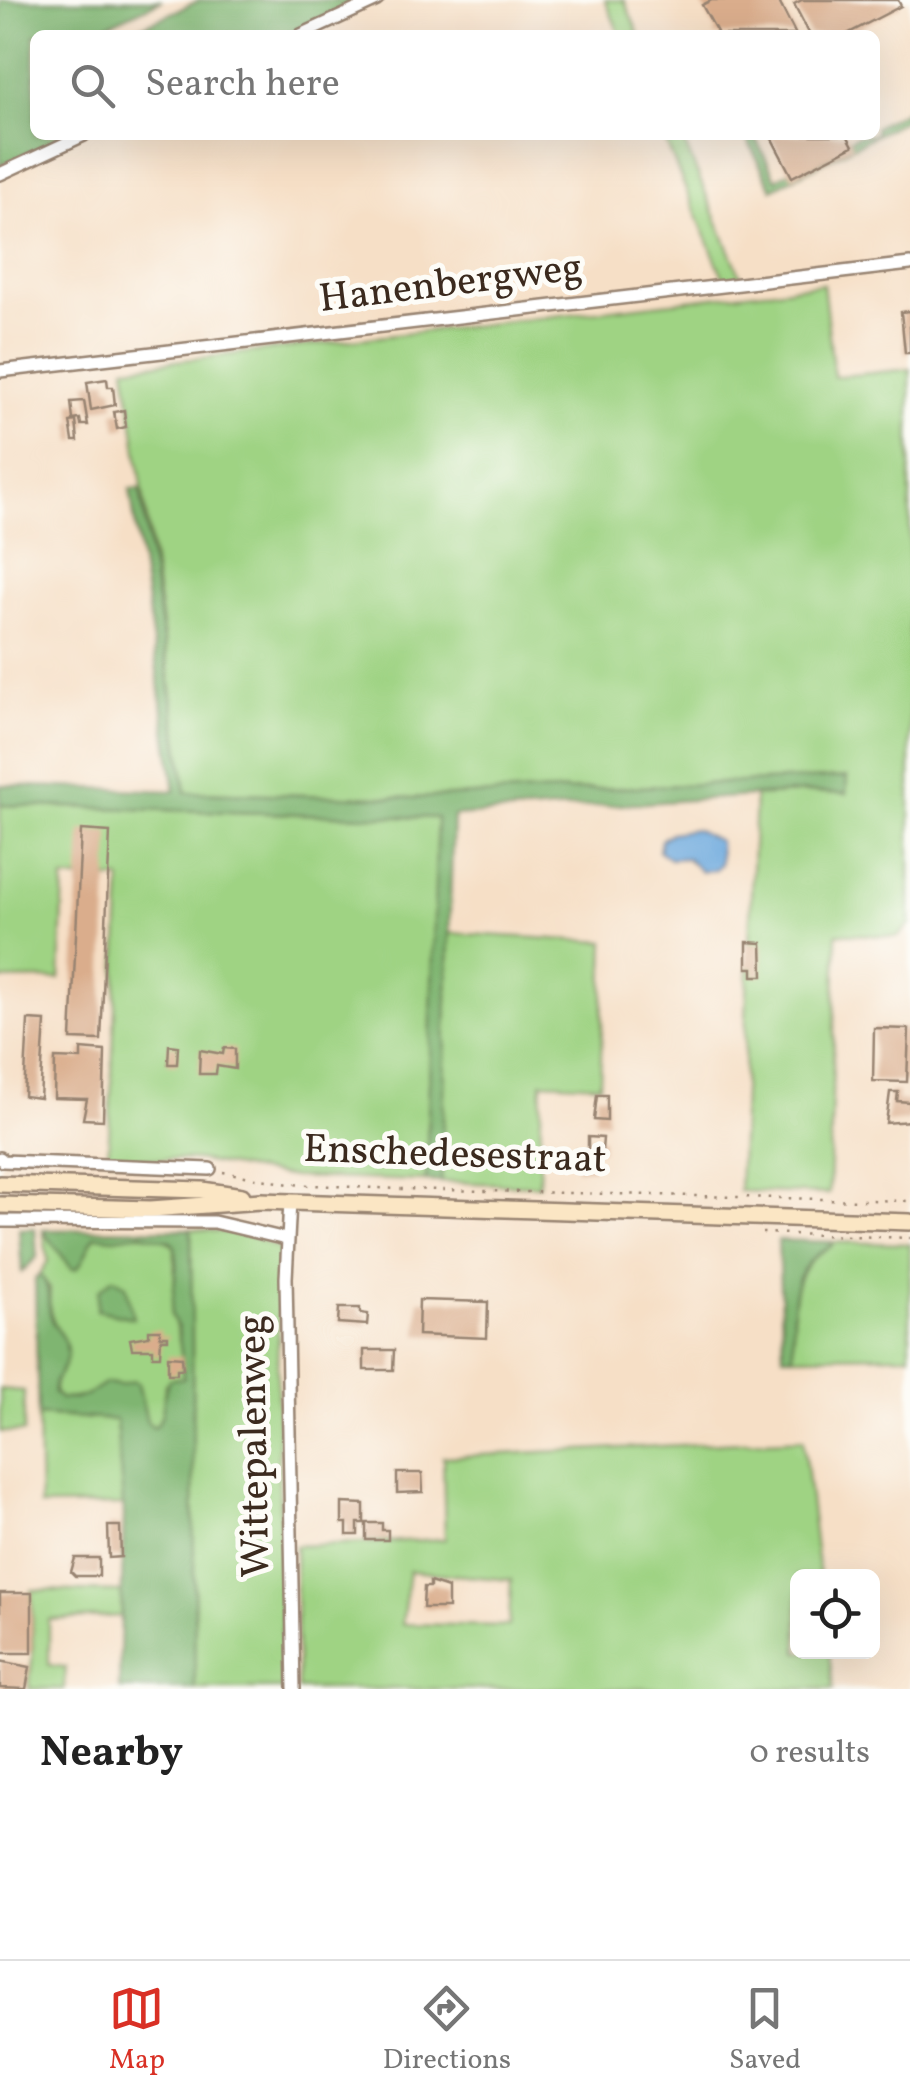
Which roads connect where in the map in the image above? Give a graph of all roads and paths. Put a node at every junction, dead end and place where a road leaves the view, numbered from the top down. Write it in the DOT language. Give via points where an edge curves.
graph roads {
  1 [pos="377,0"];
  2 [pos="312,30"];
  3 [pos="73,140"];
  4 [pos="0,174"];
  5 [pos="910,264"];
  6 [pos="0,371"];
  7 [pos="0,1158"];
  8 [pos="210,1169"];
  9 [pos="0,1184"];
  10 [pos="260,1201"];
  11 [pos="910,1201"];
  12 [pos="290,1202"];
  13 [pos="0,1205"];
  14 [pos="0,1221"];
  15 [pos="910,1222"];
  16 [pos="286,1239"];
  17 [pos="294,1689"];
  1 -- 2 [label="street"];
  3 -- 4 [label="street"];
  5 -- 6 [label="street, Hanenbergweg"];
  7 -- 8 [label="street"];
  8 -- 11 [label="path, Enschedesestraat" via="290,1184 398,1190"];
  9 -- 10 [label="street, Enschedesestraat" via="202,1190"];
  10 -- 12 [label="street, Enschedesestraat"];
  10 -- 13 [label="street, Enschedesestraat" via="151,1209"];
  12 -- 15 [label="street, Enschedesestraat"];
  12 -- 16 [label="street, Wittepalenweg"];
  14 -- 16 [label="street" via="214,1222"];
  16 -- 17 [label="street, Wittepalenweg"];
}
